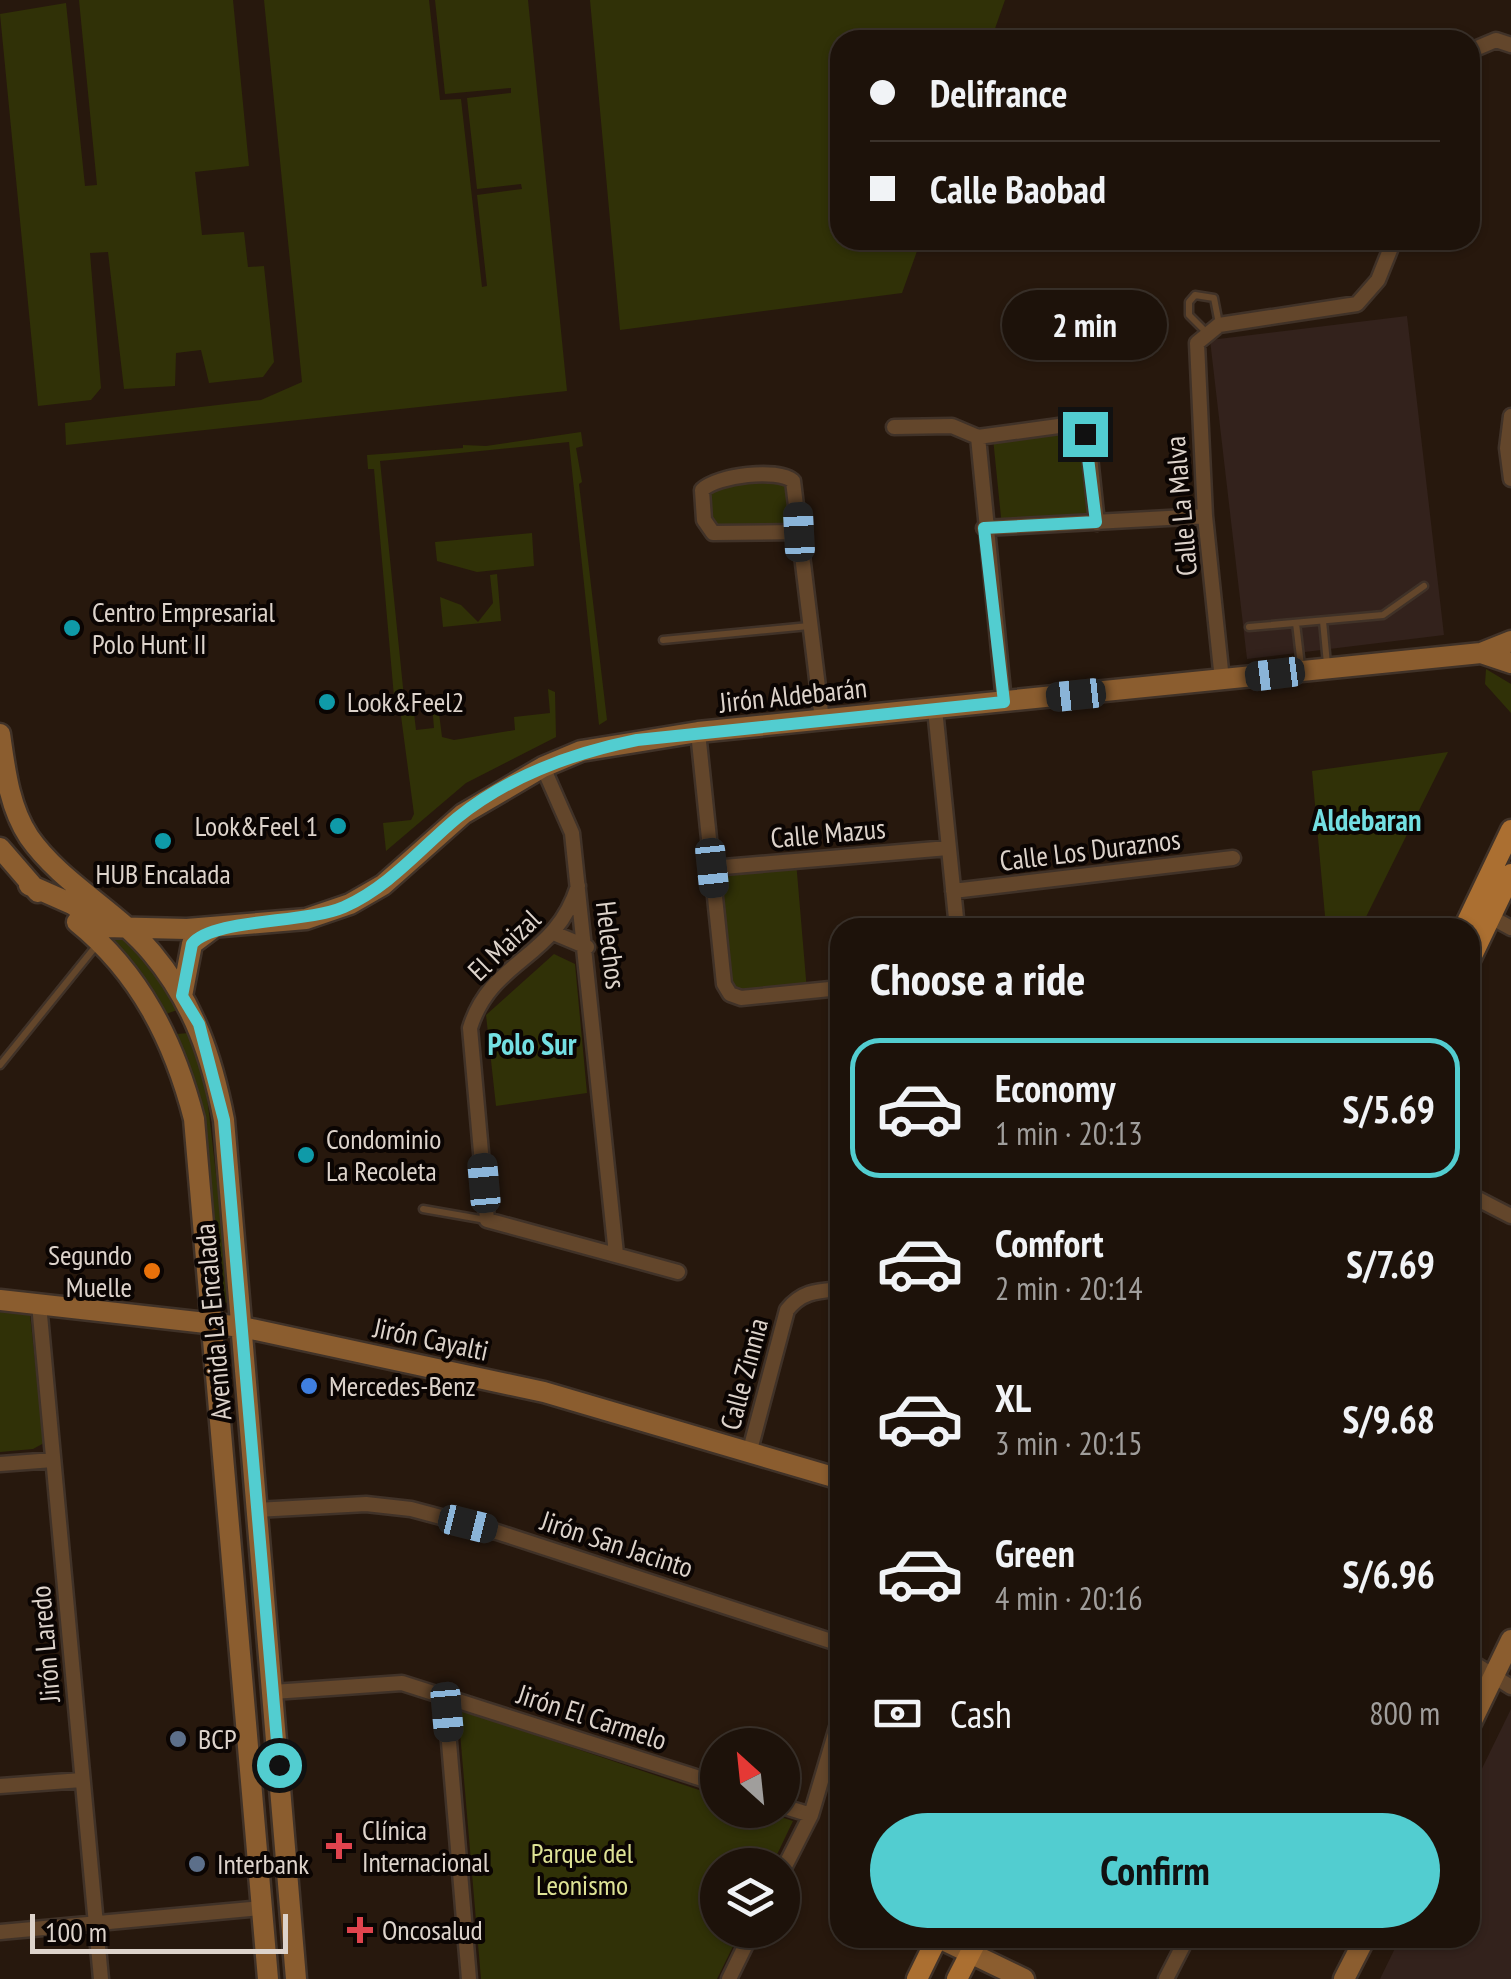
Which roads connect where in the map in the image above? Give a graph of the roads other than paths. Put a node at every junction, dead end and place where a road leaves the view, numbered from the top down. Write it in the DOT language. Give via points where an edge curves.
graph roads {
  1 [pos="1511,45"];
  2 [pos="1480,47"];
  3 [pos="1390,250"];
  4 [pos="1213,328"];
  5 [pos="1511,416"];
  6 [pos="894,427"];
  7 [pos="978,437"];
  8 [pos="1511,479"];
  9 [pos="1205,516"];
  10 [pos="1096,522"];
  11 [pos="984,528"];
  12 [pos="799,532"];
  13 [pos="1424,586"];
  14 [pos="1323,621"];
  15 [pos="1296,623"];
  16 [pos="810,626"];
  17 [pos="1249,627"];
  18 [pos="663,640"];
  19 [pos="1511,641"];
  20 [pos="1481,653"];
  21 [pos="1511,663"];
  22 [pos="1327,668"];
  23 [pos="1302,670"];
  24 [pos="1222,680"];
  25 [pos="1004,702"];
  26 [pos="936,709"];
  27 [pos="822,720"];
  28 [pos="698,732"];
  29 [pos="0,734"];
  30 [pos="544,767"];
  31 [pos="9,818"];
  32 [pos="1511,830"];
  33 [pos="0,848"];
  34 [pos="948,848"];
  35 [pos="1233,858"];
  36 [pos="712,868"];
  37 [pos="1511,874"];
  38 [pos="29,885"];
  39 [pos="578,886"];
  40 [pos="953,891"];
  41 [pos="955,918"];
  42 [pos="1469,918"];
  43 [pos="1504,924"];
  44 [pos="128,927"];
  45 [pos="217,928"];
  46 [pos="556,934"];
  47 [pos="100,942"];
  48 [pos="587,946"];
  49 [pos="1480,949"];
  50 [pos="830,989"];
  51 [pos="182,996"];
  52 [pos="0,1065"];
  53 [pos="1480,1200"];
  54 [pos="423,1209"];
  55 [pos="1511,1216"];
  56 [pos="487,1220"];
  57 [pos="616,1254"];
  58 [pos="678,1272"];
  59 [pos="830,1290"];
  60 [pos="0,1300"];
  61 [pos="39,1304"];
  62 [pos="214,1324"];
  63 [pos="242,1327"];
  64 [pos="750,1450"];
  65 [pos="53,1460"];
  66 [pos="0,1464"];
  67 [pos="830,1476"];
  68 [pos="256,1510"];
  69 [pos="1511,1640"];
  70 [pos="830,1641"];
  71 [pos="1480,1667"];
  72 [pos="1503,1681"];
  73 [pos="273,1692"];
  74 [pos="445,1695"];
  75 [pos="1480,1711"];
  76 [pos="830,1750"];
  77 [pos="700,1778"];
  78 [pos="82,1780"];
  79 [pos="0,1786"];
  80 [pos="800,1812"];
  81 [pos="811,1816"];
  82 [pos="794,1848"];
  83 [pos="261,1908"];
  84 [pos="96,1923"];
  85 [pos="0,1932"];
  86 [pos="744,1948"];
  87 [pos="933,1948"];
  88 [pos="972,1948"];
  89 [pos="978,1948"];
  90 [pos="1182,1948"];
  91 [pos="1360,1948"];
  92 [pos="101,1979"];
  93 [pos="268,1979"];
  94 [pos="296,1979"];
  95 [pos="469,1979"];
  96 [pos="729,1979"];
  97 [pos="917,1979"];
  98 [pos="957,1979"];
  99 [pos="1024,1979"];
  100 [pos="1166,1979"];
  101 [pos="1344,1979"];
  1 -- 2 [label="street" via="1496,40"];
  3 -- 4 [label="street" via="1378,280 1357,304"];
  4 -- 4 [label="lane" via="1214,298 1195,296 1189,315"];
  4 -- 9 [label="street, Calle La Malva" via="1195,356"];
  5 -- 8 [label="street"];
  6 -- 7 [label="street" via="952,426"];
  7 -- 10 [label="street" via="1066,424 1079,428 1088,438"];
  7 -- 11 [label="street"];
  9 -- 10 [label="street"];
  9 -- 24 [label="street, Calle La Malva"];
  10 -- 11 [label="street"];
  11 -- 25 [label="street"];
  12 -- 12 [label="street" via="796,487 788,476 718,480 702,490 704,520 713,534"];
  12 -- 16 [label="street"];
  13 -- 14 [label="lane" via="1383,615"];
  14 -- 15 [label="lane"];
  14 -- 22 [label="lane"];
  15 -- 17 [label="lane"];
  15 -- 23 [label="lane"];
  16 -- 18 [label="lane"];
  16 -- 27 [label="street"];
  19 -- 20 [label="main road, Jirón Aldebarán"];
  20 -- 21 [label="main road"];
  20 -- 22 [label="main road, Jirón Aldebarán"];
  22 -- 23 [label="main road, Jirón Aldebarán"];
  23 -- 24 [label="main road, Jirón Aldebarán"];
  24 -- 25 [label="main road, Jirón Aldebarán"];
  25 -- 26 [label="main road, Jirón Aldebarán"];
  26 -- 27 [label="main road, Jirón Aldebarán"];
  26 -- 34 [label="street"];
  27 -- 28 [label="main road, Jirón Aldebarán"];
  28 -- 30 [label="main road, Jirón Aldebarán" via="581,752"];
  28 -- 36 [label="street"];
  29 -- 31 [label="main road, Avenida La Encalada"];
  30 -- 39 [label="street, Helechos" via="572,833"];
  30 -- 45 [label="main road, Jirón Aldebarán" via="463,814 382,886 350,904 306,919"];
  31 -- 44 [label="main road, Avenida La Encalada"];
  32 -- 42 [label="main road"];
  33 -- 38 [label="main road, Avenida La Encalada"];
  34 -- 36 [label="street, Calle Mazus"];
  34 -- 40 [label="street"];
  35 -- 40 [label="street, Calle Los Duraznos"];
  36 -- 50 [label="street" via="730,994"];
  37 -- 43 [label="main road"];
  38 -- 44 [label="main road, Jirón Aldebarán" via="95,923"];
  38 -- 47 [label="main road, Avenida La Encalada"];
  39 -- 46 [label="street, El Maizal"];
  39 -- 48 [label="street, Helechos"];
  40 -- 41 [label="street"];
  43 -- 49 [label="main road"];
  44 -- 45 [label="main road, Jirón Aldebarán"];
  44 -- 51 [label="main road, Avenida La Encalada"];
  45 -- 51 [label="main road" via="192,944"];
  46 -- 48 [label="street"];
  46 -- 56 [label="street, El Maizal" via="492,985 470,1028"];
  47 -- 52 [label="lane"];
  47 -- 62 [label="main road, Avenida La Encalada" via="148,1001 182,1071 194,1119"];
  48 -- 57 [label="street, Helechos"];
  51 -- 63 [label="main road, Avenida La Encalada" via="210,1055 224,1120"];
  53 -- 55 [label="street"];
  54 -- 56 [label="lane"];
  56 -- 57 [label="street"];
  57 -- 58 [label="street"];
  59 -- 64 [label="street, Calle Zinnia" via="796,1298 787,1310"];
  60 -- 61 [label="main road, Jirón Cayalti"];
  61 -- 62 [label="main road, Jirón Cayalti"];
  61 -- 65 [label="street, Jirón Laredo"];
  62 -- 63 [label="main road, Jirón Cayalti"];
  62 -- 83 [label="main road, Avenida La Encalada"];
  63 -- 64 [label="main road, Jirón Cayalti" via="544,1392"];
  63 -- 68 [label="main road, Avenida La Encalada"];
  64 -- 67 [label="main road, Jirón Cayalti"];
  65 -- 66 [label="street"];
  65 -- 78 [label="street, Jirón Laredo"];
  68 -- 70 [label="street, Jirón San Jacinto" via="366,1504 411,1509"];
  68 -- 73 [label="main road, Avenida La Encalada"];
  69 -- 72 [label="main road"];
  71 -- 72 [label="street"];
  72 -- 75 [label="main road"];
  73 -- 74 [label="street, Jirón El Carmelo" via="380,1682"];
  73 -- 94 [label="main road, Avenida La Encalada"];
  74 -- 77 [label="street, Jirón El Carmelo"];
  74 -- 95 [label="street"];
  76 -- 81 [label="street"];
  78 -- 79 [label="street"];
  78 -- 84 [label="street, Jirón Laredo"];
  80 -- 81 [label="street"];
  81 -- 82 [label="street"];
  83 -- 84 [label="street"];
  83 -- 93 [label="main road, Avenida La Encalada"];
  84 -- 85 [label="street"];
  84 -- 92 [label="street, Jirón Laredo"];
  86 -- 96 [label="street"];
  87 -- 97 [label="main road"];
  88 -- 98 [label="main road"];
  89 -- 99 [label="main road"];
  90 -- 100 [label="street"];
  91 -- 101 [label="main road"];
}
